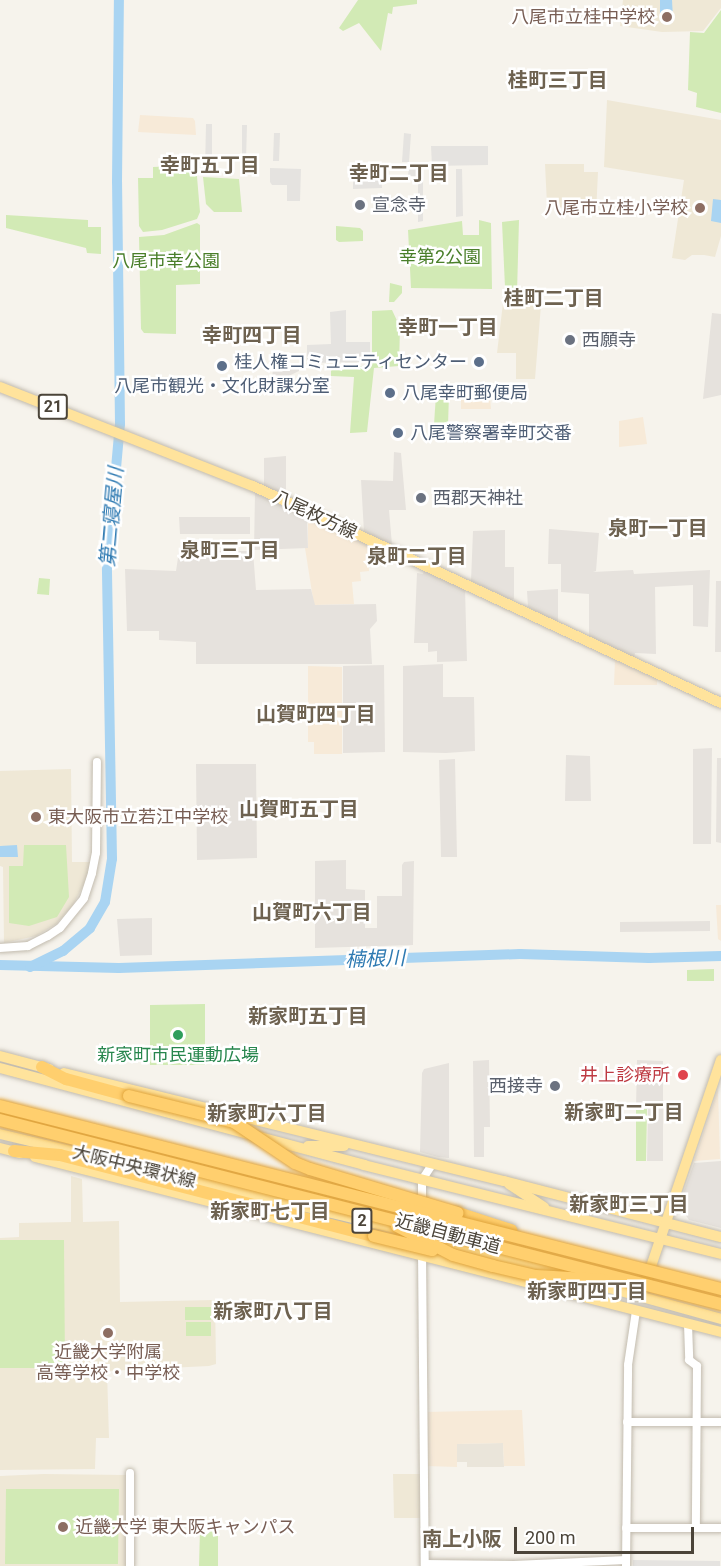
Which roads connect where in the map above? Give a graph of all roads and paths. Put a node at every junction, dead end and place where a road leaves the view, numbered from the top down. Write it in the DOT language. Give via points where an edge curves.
graph roads {
  1 [pos="0,387"];
  2 [pos="721,703"];
  3 [pos="97,762"];
  4 [pos="0,948"];
  5 [pos="0,1056"];
  6 [pos="721,1060"];
  7 [pos="42,1067"];
  8 [pos="0,1068"];
  9 [pos="0,1106"];
  10 [pos="0,1120"];
  11 [pos="0,1134"];
  12 [pos="296,1146"];
  13 [pos="360,1146"];
  14 [pos="0,1148"];
  15 [pos="14,1151"];
  16 [pos="433,1164"];
  17 [pos="422,1180"];
  18 [pos="504,1181"];
  19 [pos="377,1216"];
  20 [pos="564,1216"];
  21 [pos="666,1223"];
  22 [pos="422,1235"];
  23 [pos="721,1237"];
  24 [pos="661,1239"];
  25 [pos="721,1254"];
  26 [pos="422,1255"];
  27 [pos="453,1255"];
  28 [pos="621,1264"];
  29 [pos="629,1281"];
  30 [pos="721,1289"];
  31 [pos="641,1297"];
  32 [pos="721,1304"];
  33 [pos="636,1311"];
  34 [pos="721,1319"];
  35 [pos="688,1324"];
  36 [pos="721,1332"];
  37 [pos="627,1422"];
  38 [pos="698,1422"];
  39 [pos="721,1422"];
  40 [pos="130,1473"];
  41 [pos="696,1527"];
  42 [pos="626,1528"];
  43 [pos="721,1528"];
  44 [pos="626,1563"];
  45 [pos="425,1565"];
  46 [pos="130,1566"];
  1 -- 2 [label="main road, 八尾枚方線 / 21" via="252,486"];
  3 -- 4 [label="street" via="96,853 84,898 60,928 48,936 28,946"];
  5 -- 7 [label="main road"];
  6 -- 21 [label="main road"];
  7 -- 13 [label="main road"];
  7 -- 28 [label="highway, bridge" via="66,1079 234,1122 295,1163 319,1173"];
  8 -- 12 [label="main road"];
  9 -- 28 [label="highway, 近畿自動車道, bridge"];
  10 -- 19 [label="highway, 近畿自動車道, bridge"];
  11 -- 22 [label="main road, 大阪中央環状線 / 2"];
  12 -- 13 [label="main road"];
  12 -- 17 [label="main road"];
  13 -- 16 [label="main road"];
  14 -- 15 [label="main road, 2"];
  15 -- 26 [label="main road, 2"];
  15 -- 27 [label="highway, bridge" via="60,1155"];
  16 -- 17 [label="street"];
  16 -- 18 [label="main road"];
  17 -- 20 [label="main road"];
  17 -- 22 [label="street"];
  18 -- 20 [label="main road" via="532,1201"];
  18 -- 21 [label="main road"];
  19 -- 27 [label="highway, bridge"];
  19 -- 29 [label="highway, 近畿自動車道, bridge"];
  20 -- 24 [label="main road"];
  21 -- 23 [label="main road"];
  21 -- 24 [label="main road"];
  22 -- 26 [label="street"];
  22 -- 31 [label="main road, 大阪中央環状線 / 2"];
  24 -- 25 [label="main road"];
  24 -- 31 [label="main road"];
  26 -- 33 [label="main road, 2"];
  26 -- 45 [label="street"];
  27 -- 29 [label="highway, bridge" via="536,1276"];
  28 -- 30 [label="highway, 近畿自動車道, bridge"];
  29 -- 32 [label="highway, 近畿自動車道, bridge"];
  31 -- 33 [label="main road"];
  31 -- 34 [label="main road, 大阪中央環状線 / 2"];
  33 -- 35 [label="main road, 2"];
  33 -- 37 [label="street" via="630,1345"];
  35 -- 36 [label="main road, 2"];
  35 -- 38 [label="street" via="689,1360 697,1366"];
  37 -- 38 [label="street"];
  37 -- 42 [label="street"];
  38 -- 39 [label="street"];
  38 -- 41 [label="street"];
  40 -- 46 [label="street"];
  41 -- 42 [label="street"];
  41 -- 43 [label="street"];
  42 -- 44 [label="street"];
  44 -- 45 [label="street"];
}
